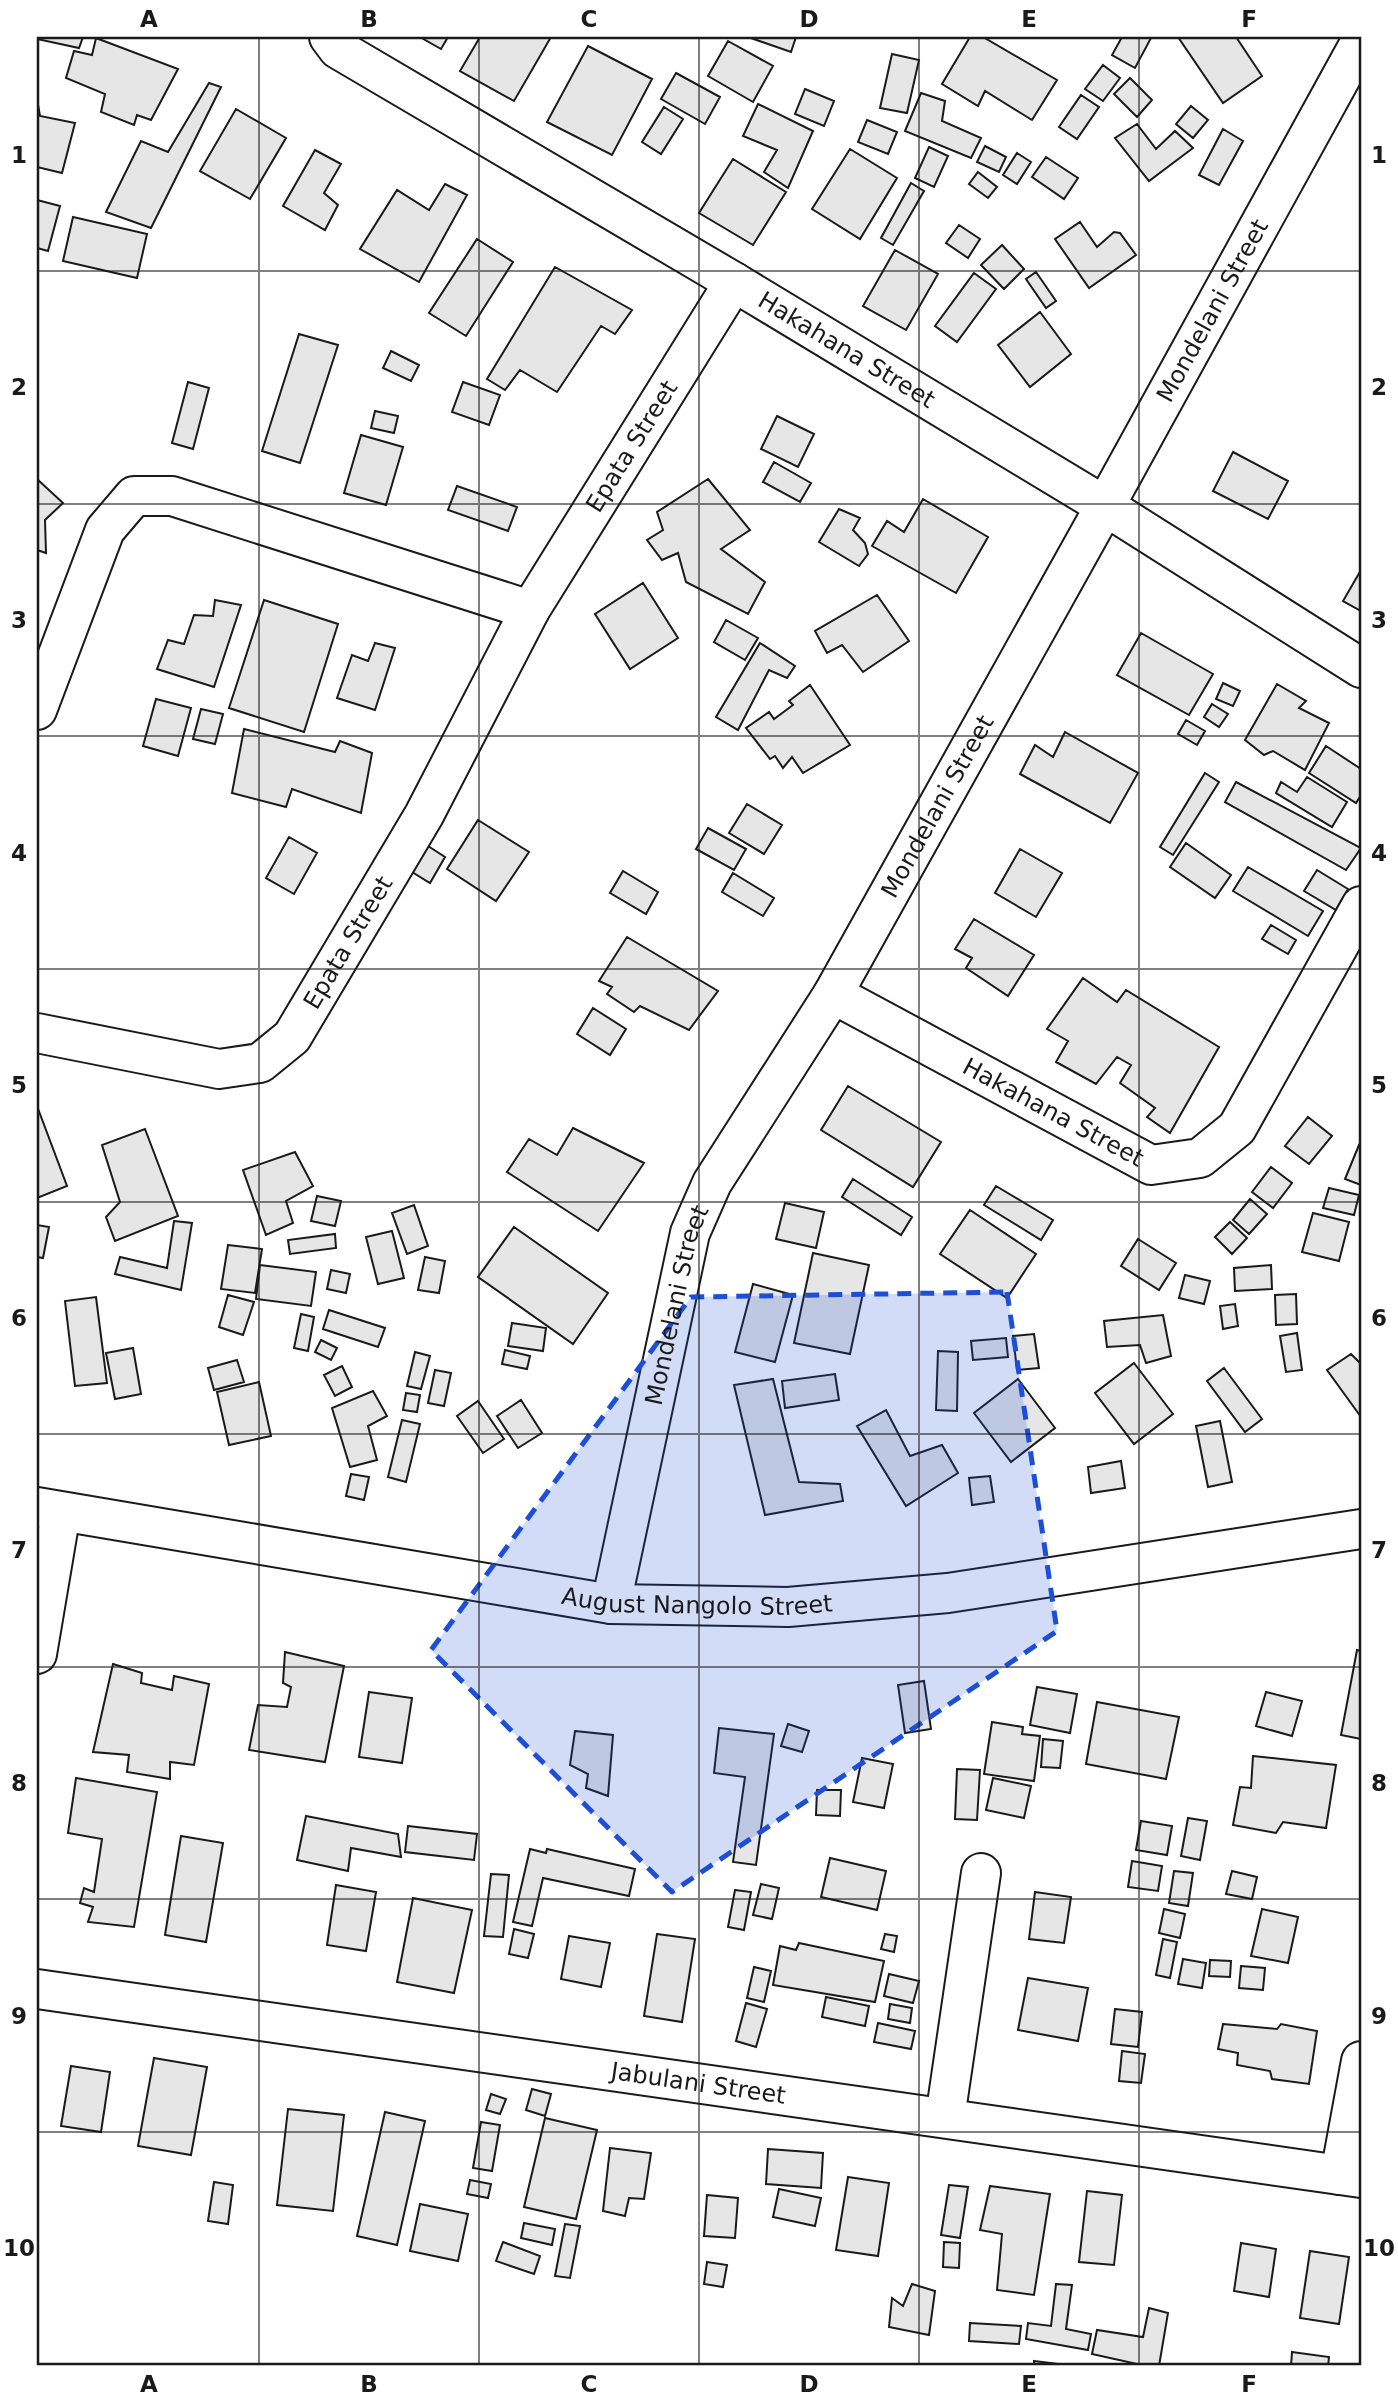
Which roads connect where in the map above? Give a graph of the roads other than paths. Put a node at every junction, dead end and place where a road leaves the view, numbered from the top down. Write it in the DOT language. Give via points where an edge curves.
graph roads {
  1 [pos="329,37"];
  2 [pos="1361,41"];
  3 [pos="734,282"];
  4 [pos="1105,506"];
  5 [pos="530,610"];
  6 [pos="1361,668"];
  7 [pos="37,710"];
  8 [pos="1361,906"];
  9 [pos="832,993"];
  10 [pos="37,1033"];
  11 [pos="49,1510"];
  12 [pos="1361,1529"];
  13 [pos="611,1604"];
  14 [pos="37,1654"];
  15 [pos="981,1873"];
  16 [pos="37,1989"];
  17 [pos="1361,2061"];
  18 [pos="945,2118"];
  19 [pos="1351,2177"];
  1 -- 3 [label="street, Hakahana Street" via="338,49"];
  2 -- 4 [label="street, Mondelani Street"];
  3 -- 4 [label="street, Hakahana Street"];
  3 -- 5 [label="street, Epata Street"];
  4 -- 6 [label="street, Hakahana Street"];
  4 -- 9 [label="street, Mondelani Street"];
  5 -- 7 [label="street" via="172,496 134,496 105,530"];
  5 -- 10 [label="street, Epata Street" via="424,815 292,1037 260,1063 219,1069"];
  8 -- 9 [label="street, Hakahana Street" via="1237,1128 1200,1158 1151,1165"];
  9 -- 13 [label="street, Mondelani Street" via="712,1184 690,1233"];
  11 -- 13 [label="street, August Nangolo Street"];
  11 -- 14 [label="street"];
  12 -- 13 [label="street, August Nangolo Street" via="948,1593 788,1607"];
  15 -- 18 [label="street"];
  16 -- 18 [label="street, Jabulani Street"];
  17 -- 19 [label="street"];
  18 -- 19 [label="street, Jabulani Street"];
}
